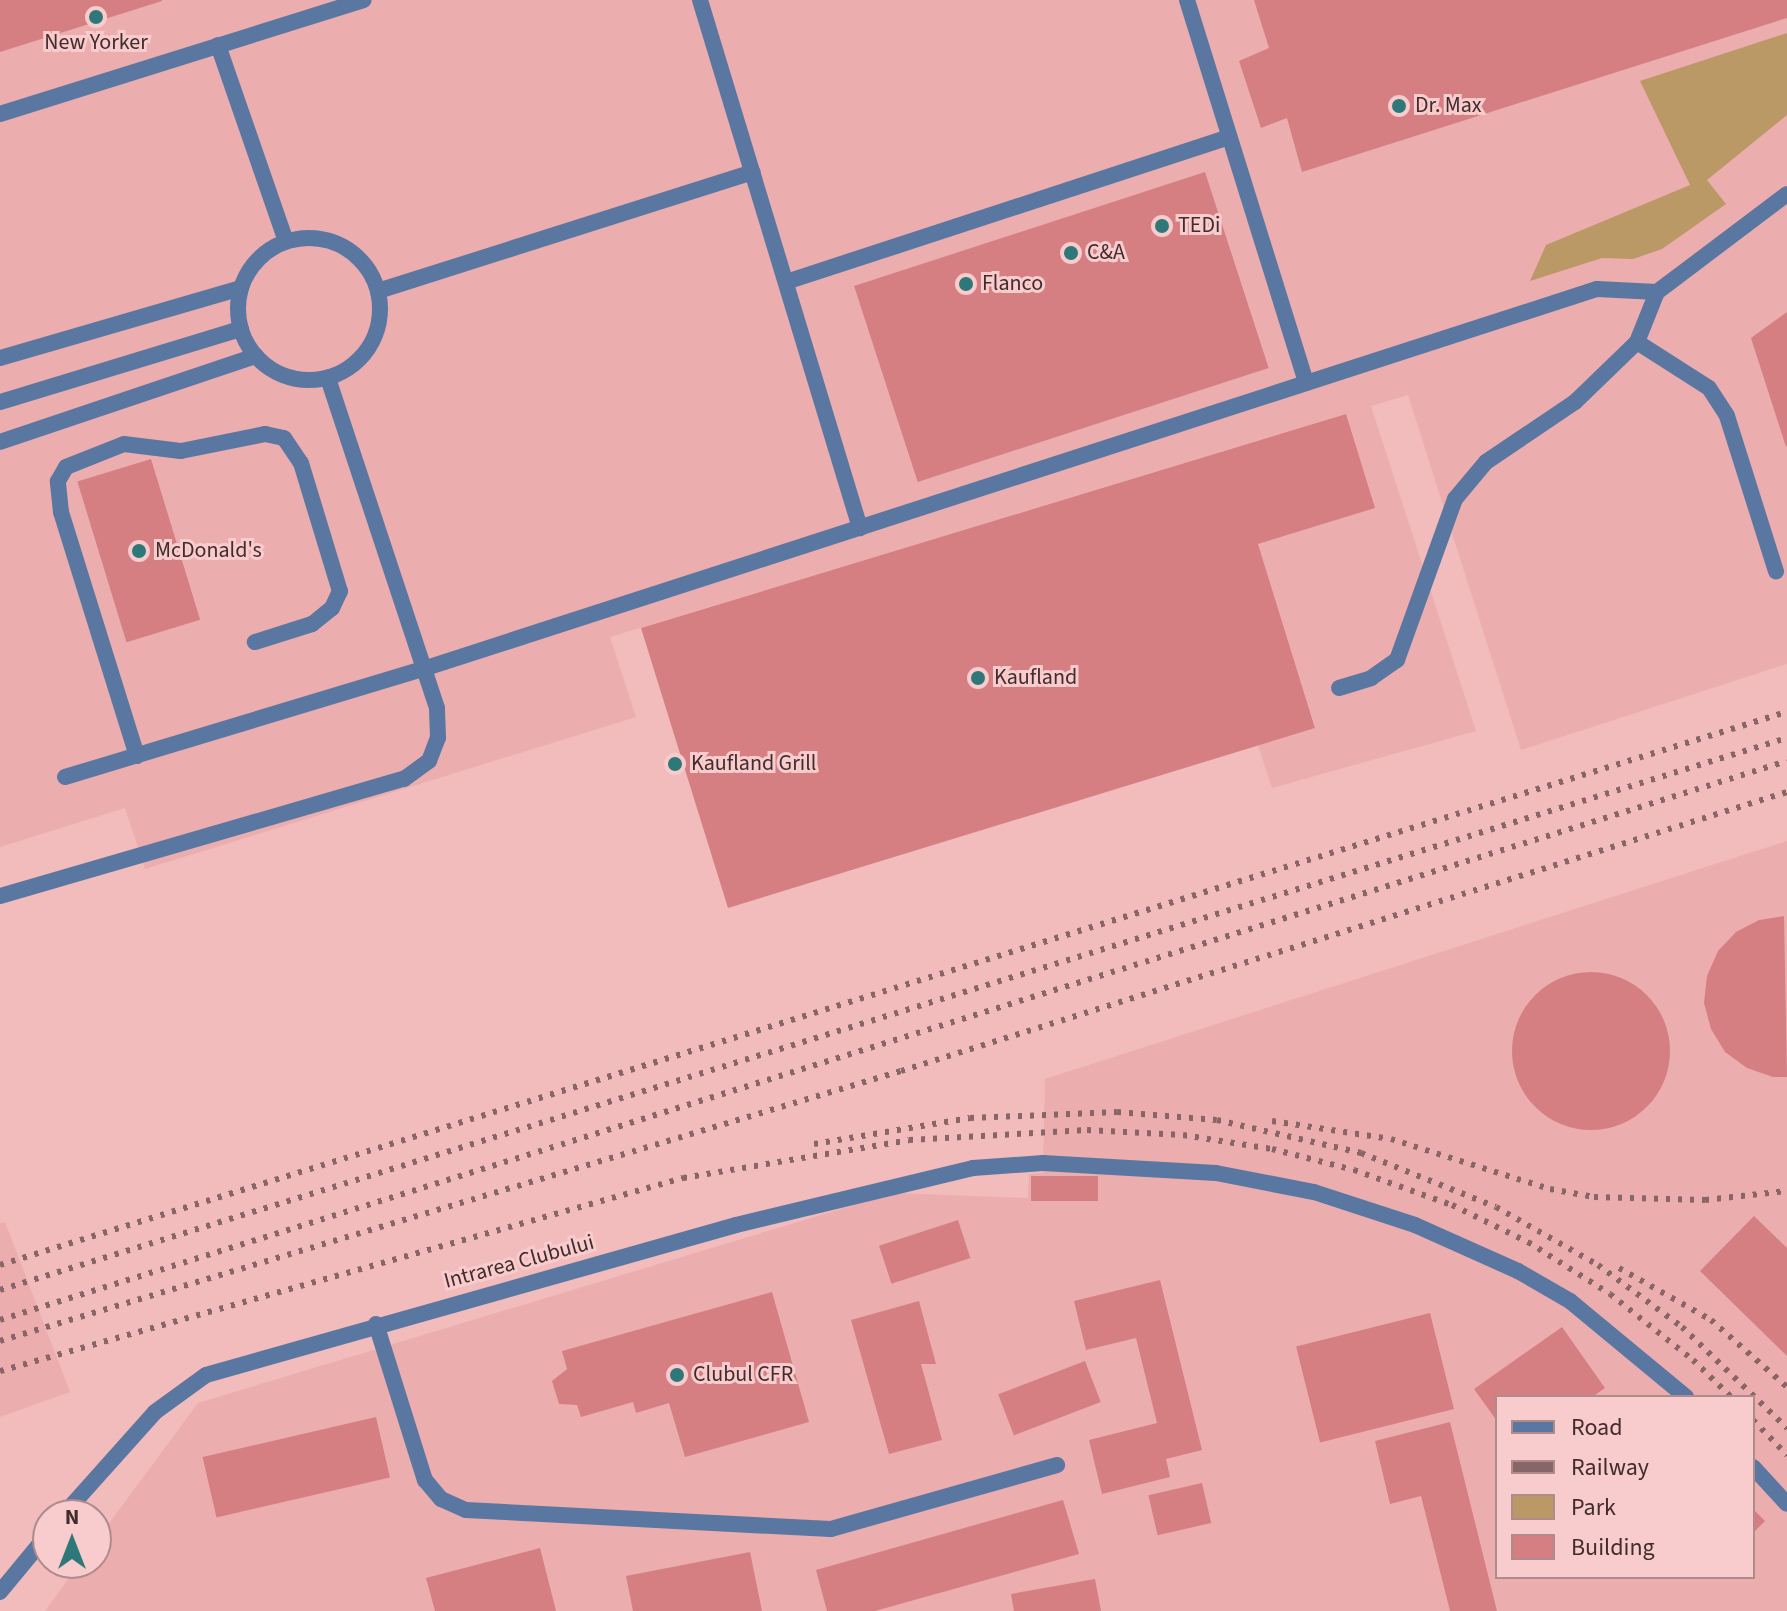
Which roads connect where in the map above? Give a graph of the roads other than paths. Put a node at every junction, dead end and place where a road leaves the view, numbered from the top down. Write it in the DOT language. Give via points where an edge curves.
graph roads {
  1 [pos="364,0"];
  2 [pos="700,0"];
  3 [pos="1187,0"];
  4 [pos="218,45"];
  5 [pos="0,114"];
  6 [pos="1229,137"];
  7 [pos="753,172"];
  8 [pos="1787,194"];
  9 [pos="286,241"];
  10 [pos="786,282"];
  11 [pos="241,288"];
  12 [pos="378,291"];
  13 [pos="1657,292"];
  14 [pos="241,329"];
  15 [pos="1637,342"];
  16 [pos="256,356"];
  17 [pos="0,358"];
  18 [pos="328,378"];
  19 [pos="1306,383"];
  20 [pos="0,402"];
  21 [pos="0,442"];
  22 [pos="860,528"];
  23 [pos="1776,571"];
  24 [pos="255,642"];
  25 [pos="423,669"];
  26 [pos="1339,688"];
  27 [pos="137,756"];
  28 [pos="65,777"];
  29 [pos="0,896"];
  30 [pos="376,1324"];
  31 [pos="1684,1395"];
  32 [pos="1057,1465"];
  33 [pos="1755,1469"];
  34 [pos="78,1499"];
  35 [pos="1787,1504"];
  36 [pos="32,1553"];
  37 [pos="0,1592"];
  1 -- 4 [label="street"];
  2 -- 7 [label="street"];
  3 -- 6 [label="street"];
  4 -- 5 [label="street"];
  4 -- 9 [label="street"];
  6 -- 10 [label="street"];
  6 -- 19 [label="street"];
  7 -- 10 [label="street"];
  7 -- 12 [label="street"];
  8 -- 13 [label="street"];
  9 -- 11 [label="street" via="261,256"];
  9 -- 12 [label="street" via="316,238 345,247 367,267"];
  10 -- 22 [label="street"];
  11 -- 14 [label="street"];
  11 -- 17 [label="street"];
  12 -- 18 [label="street" via="381,309 374,338 356,362"];
  13 -- 15 [label="street"];
  13 -- 19 [label="street" via="1597,289"];
  14 -- 16 [label="street"];
  14 -- 20 [label="street"];
  15 -- 23 [label="street" via="1709,388 1727,416"];
  15 -- 26 [label="street" via="1575,402 1486,462 1455,499 1397,660 1371,678"];
  16 -- 18 [label="street" via="297,379"];
  16 -- 21 [label="street"];
  18 -- 25 [label="street"];
  19 -- 22 [label="street"];
  22 -- 25 [label="street"];
  24 -- 27 [label="street" via="312,624 332,608 340,591 301,463 284,438 265,434 181,451 124,444 66,467 58,481 61,512"];
  25 -- 27 [label="street"];
  25 -- 29 [label="street" via="440,723 435,750 419,772"];
  27 -- 28 [label="street"];
  30 -- 31 [label="street, Intrarea Clubului" via="933,1176 1043,1163 1216,1173 1314,1192 1415,1225 1518,1271 1570,1301"];
  30 -- 32 [label="street" via="425,1480 441,1499 466,1510 831,1529"];
  30 -- 34 [label="street, Intrarea Clubului" via="206,1375 180,1390"];
  33 -- 35 [label="street"];
  36 -- 37 [label="street"];
}
